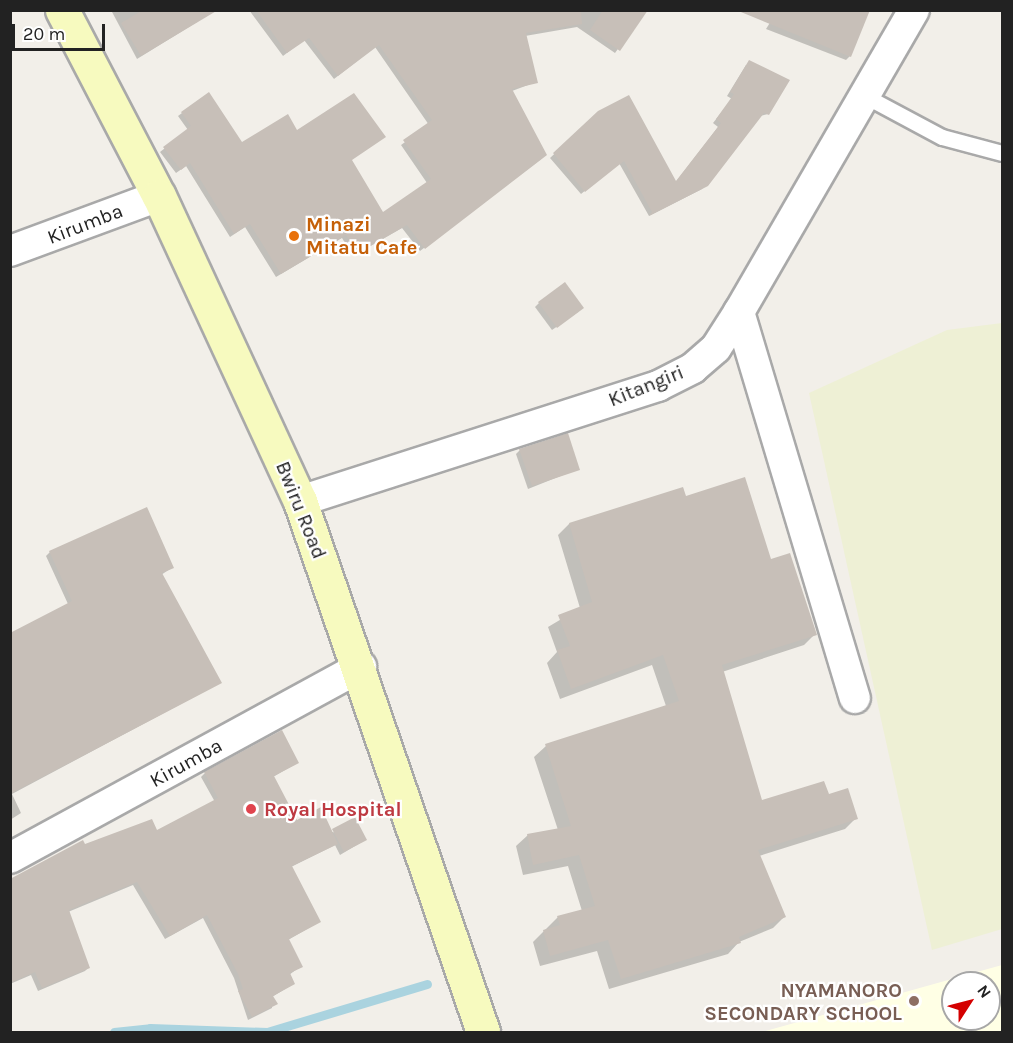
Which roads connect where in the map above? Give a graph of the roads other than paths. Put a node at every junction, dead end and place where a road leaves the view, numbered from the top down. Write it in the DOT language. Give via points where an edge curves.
graph roads {
  1 [pos="62,10"];
  2 [pos="914,10"];
  3 [pos="867,97"];
  4 [pos="1002,153"];
  5 [pos="159,196"];
  6 [pos="10,251"];
  7 [pos="739,312"];
  8 [pos="300,501"];
  9 [pos="361,667"];
  10 [pos="855,698"];
  11 [pos="10,858"];
  12 [pos="483,1032"];
  1 -- 5 [label="main road, Bwiru Road"];
  2 -- 3 [label="street, Kitangiri"];
  3 -- 4 [label="lane" via="942,137"];
  3 -- 7 [label="street, Kitangiri"];
  5 -- 6 [label="street, Kirumba"];
  5 -- 8 [label="main road, Bwiru Road"];
  7 -- 8 [label="street, Kitangiri" via="716,348 658,386"];
  7 -- 10 [label="street"];
  8 -- 9 [label="main road, Bwiru Road"];
  9 -- 11 [label="street, Kirumba"];
  9 -- 12 [label="main road, Bwiru Road"];
}
